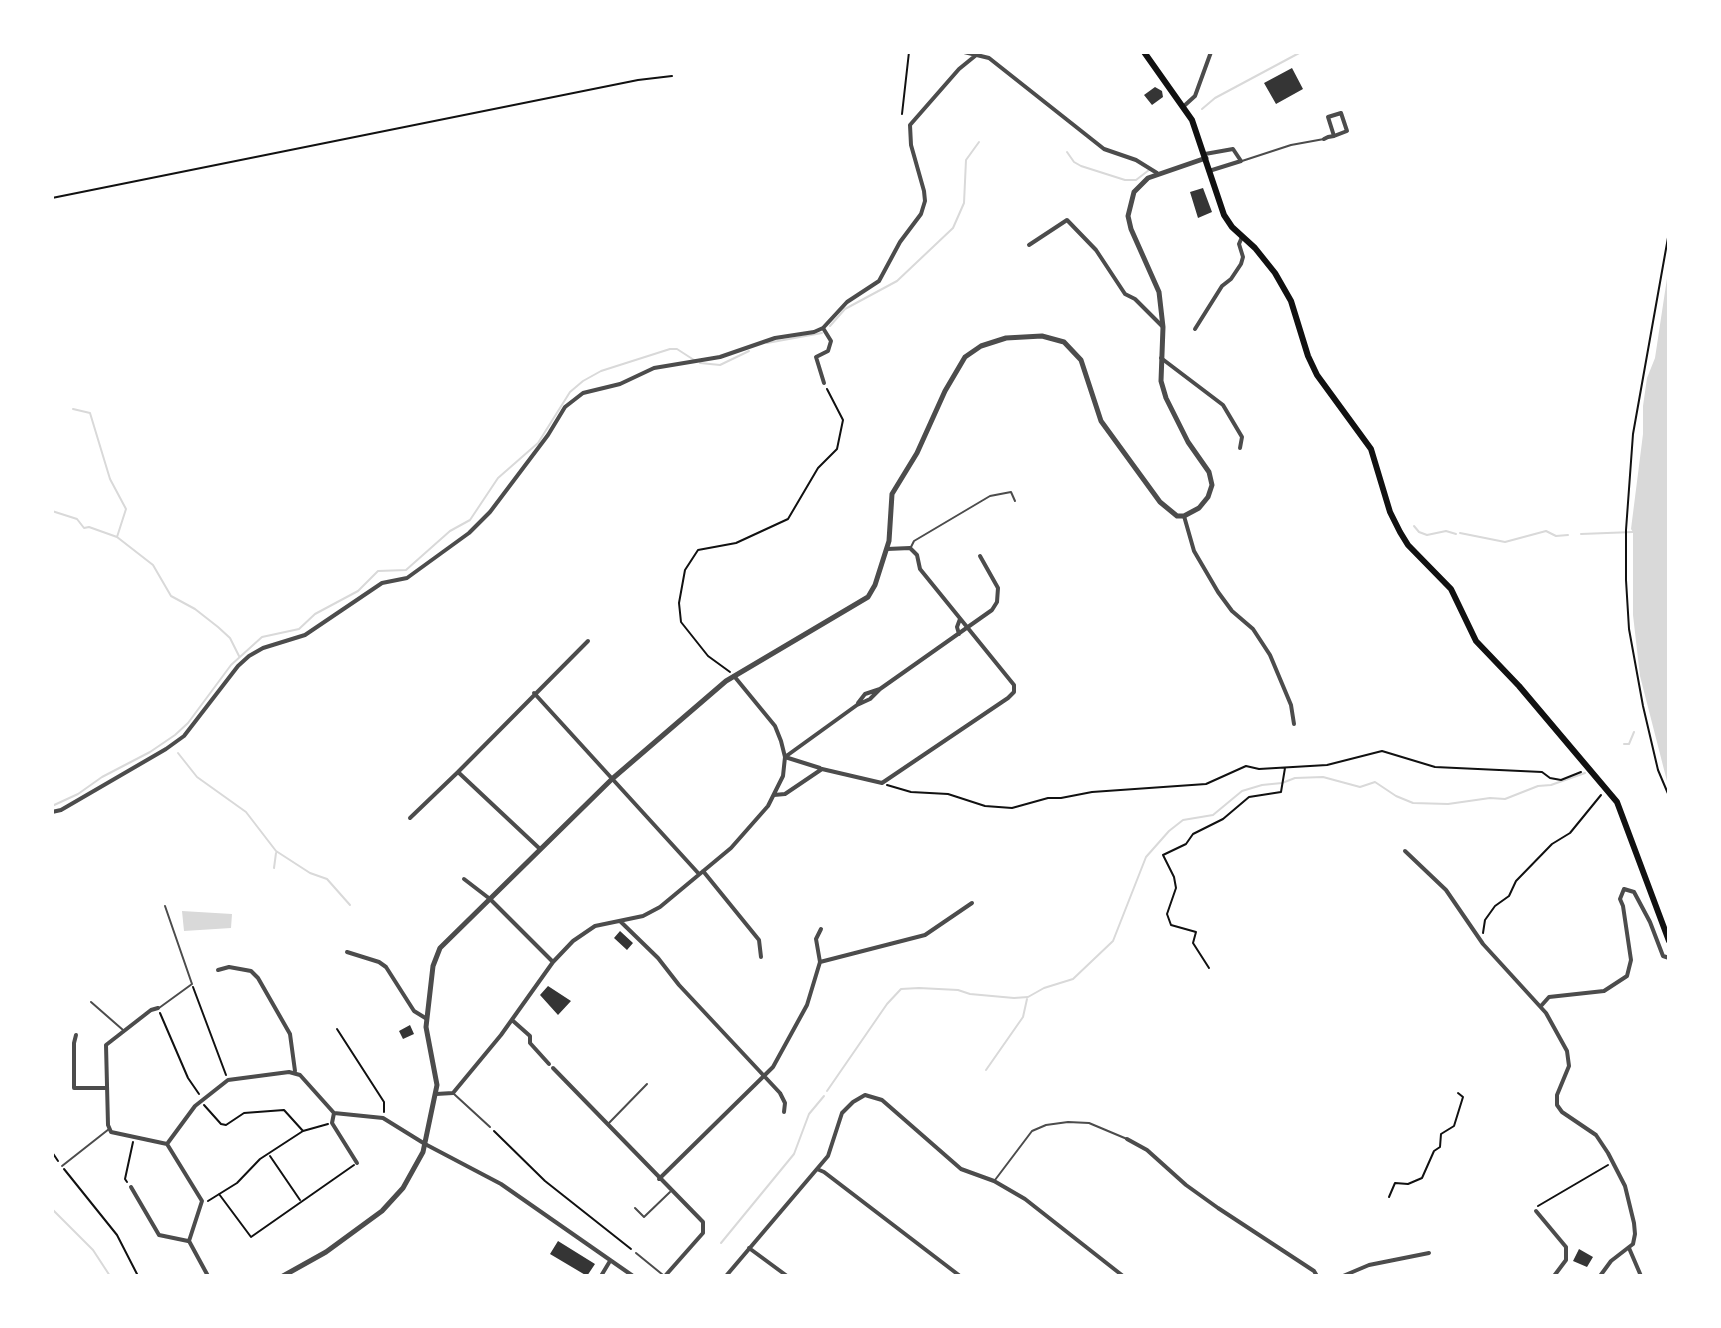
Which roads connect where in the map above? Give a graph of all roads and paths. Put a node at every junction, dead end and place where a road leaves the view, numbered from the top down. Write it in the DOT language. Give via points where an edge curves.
graph roads {
  1 [pos="909,52"];
  2 [pos="964,52"];
  3 [pos="1144,52"];
  4 [pos="1211,52"];
  5 [pos="975,56"];
  6 [pos="672,76"];
  7 [pos="1184,106"];
  8 [pos="902,114"];
  9 [pos="1334,136"];
  10 [pos="1324,139"];
  11 [pos="1205,156"];
  12 [pos="1241,161"];
  13 [pos="1209,171"];
  14 [pos="1157,173"];
  15 [pos="52,198"];
  16 [pos="1669,232"];
  17 [pos="1242,237"];
  18 [pos="1029,245"];
  19 [pos="1163,327"];
  20 [pos="823,328"];
  21 [pos="1195,329"];
  22 [pos="1161,358"];
  23 [pos="824,383"];
  24 [pos="1240,448"];
  25 [pos="1015,501"];
  26 [pos="1184,516"];
  27 [pos="910,548"];
  28 [pos="887,549"];
  29 [pos="980,556"];
  30 [pos="960,619"];
  31 [pos="968,629"];
  32 [pos="959,634"];
  33 [pos="588,641"];
  34 [pos="734,676"];
  35 [pos="534,693"];
  36 [pos="1294,724"];
  37 [pos="785,757"];
  38 [pos="1285,768"];
  39 [pos="822,769"];
  40 [pos="1590,769"];
  41 [pos="458,772"];
  42 [pos="612,779"];
  43 [pos="882,783"];
  44 [pos="1607,789"];
  45 [pos="774,795"];
  46 [pos="1669,796"];
  47 [pos="52,812"];
  48 [pos="410,818"];
  49 [pos="540,849"];
  50 [pos="1405,851"];
  51 [pos="701,873"];
  52 [pos="464,879"];
  53 [pos="490,899"];
  54 [pos="972,903"];
  55 [pos="165,906"];
  56 [pos="621,922"];
  57 [pos="821,929"];
  58 [pos="1669,941"];
  59 [pos="1483,944"];
  60 [pos="347,952"];
  61 [pos="761,957"];
  62 [pos="1669,958"];
  63 [pos="553,962"];
  64 [pos="820,962"];
  65 [pos="1209,968"];
  66 [pos="218,970"];
  67 [pos="192,984"];
  68 [pos="91,1002"];
  69 [pos="1541,1006"];
  70 [pos="158,1008"];
  71 [pos="427,1019"];
  72 [pos="512,1020"];
  73 [pos="337,1029"];
  74 [pos="123,1031"];
  75 [pos="76,1035"];
  76 [pos="295,1072"];
  77 [pos="764,1078"];
  78 [pos="228,1080"];
  79 [pos="647,1084"];
  80 [pos="107,1088"];
  81 [pos="453,1093"];
  82 [pos="1458,1093"];
  83 [pos="436,1094"];
  84 [pos="202,1100"];
  85 [pos="784,1112"];
  86 [pos="334,1113"];
  87 [pos="383,1118"];
  88 [pos="332,1123"];
  89 [pos="607,1125"];
  90 [pos="490,1127"];
  91 [pos="110,1129"];
  92 [pos="303,1131"];
  93 [pos="134,1136"];
  94 [pos="1127,1139"];
  95 [pos="167,1144"];
  96 [pos="425,1144"];
  97 [pos="52,1152"];
  98 [pos="268,1154"];
  99 [pos="357,1163"];
  100 [pos="1613,1163"];
  101 [pos="62,1166"];
  102 [pos="817,1169"];
  103 [pos="659,1179"];
  104 [pos="994,1181"];
  105 [pos="131,1187"];
  106 [pos="671,1191"];
  107 [pos="219,1194"];
  108 [pos="1389,1197"];
  109 [pos="202,1201"];
  110 [pos="301,1201"];
  111 [pos="635,1208"];
  112 [pos="1536,1211"];
  113 [pos="189,1241"];
  114 [pos="749,1248"];
  115 [pos="1629,1248"];
  116 [pos="636,1253"];
  117 [pos="1429,1253"];
  118 [pos="610,1261"];
  119 [pos="297,1273"];
  120 [pos="138,1276"];
  121 [pos="208,1276"];
  122 [pos="283,1276"];
  123 [pos="601,1276"];
  124 [pos="633,1276"];
  125 [pos="665,1276"];
  126 [pos="726,1276"];
  127 [pos="787,1276"];
  128 [pos="960,1276"];
  129 [pos="1123,1276"];
  130 [pos="1317,1276"];
  131 [pos="1343,1276"];
  132 [pos="1554,1276"];
  133 [pos="1600,1276"];
  134 [pos="1641,1276"];
  1 -- 8 [label="path"];
  2 -- 5 [label="street"];
  3 -- 7 [label="main road"];
  4 -- 7 [label="street" via="1195,96"];
  5 -- 14 [label="street" via="989,58 1104,149"];
  5 -- 20 [label="street" via="910,125 925,201 921,214 879,281 847,302"];
  6 -- 15 [label="path"];
  7 -- 11 [label="main road"];
  9 -- 9 [label="street" via="1347,131 1341,113 1328,117"];
  9 -- 10 [label="street"];
  10 -- 12 [label="lane"];
  11 -- 12 [label="street" via="1233,149"];
  11 -- 13 [label="main road"];
  11 -- 14 [label="street"];
  12 -- 13 [label="street"];
  13 -- 17 [label="main road" via="1224,215"];
  14 -- 19 [label="street" via="1134,192 1128,216 1159,292"];
  16 -- 46 [label="path" via="1633,434 1626,530 1629,629 1658,770"];
  17 -- 21 [label="street" via="1241,264"];
  17 -- 40 [label="main road" via="1281,283 1317,375 1371,449 1390,512 1408,545 1451,589 1476,641"];
  18 -- 19 [label="street" via="1067,220 1096,250 1125,294"];
  19 -- 22 [label="street"];
  20 -- 23 [label="street" via="831,341 828,351 816,357"];
  20 -- 47 [label="street" via="720,357 654,368 573,399 469,533 407,578 382,583 305,635 249,656 184,736"];
  22 -- 24 [label="street" via="1223,405 1242,437"];
  22 -- 26 [label="street" via="1166,398 1212,485 1199,508"];
  23 -- 34 [label="path" via="843,420 842,433 837,449 818,468 788,519 736,543 698,550 685,570 681,622 708,656"];
  25 -- 27 [label="lane" via="1011,492 990,496"];
  26 -- 28 [label="street" via="1160,502 1109,434 1073,350 1059,339 1021,337 981,346 958,366 892,494"];
  26 -- 36 [label="street" via="1194,551 1218,592 1270,655"];
  27 -- 28 [label="street"];
  27 -- 30 [label="street"];
  28 -- 34 [label="street" via="864,601"];
  29 -- 31 [label="street" via="999,594 992,610"];
  30 -- 31 [label="street"];
  30 -- 32 [label="street"];
  31 -- 32 [label="street"];
  31 -- 43 [label="street" via="1014,685 1014,692"];
  32 -- 37 [label="street" via="865,694"];
  33 -- 35 [label="street"];
  34 -- 37 [label="street" via="775,726"];
  34 -- 42 [label="street"];
  35 -- 41 [label="street"];
  35 -- 42 [label="street"];
  37 -- 39 [label="street"];
  37 -- 45 [label="street"];
  38 -- 40 [label="path" via="1327,765 1382,751 1435,767 1542,772 1561,780"];
  38 -- 43 [label="path" via="1246,766 1206,784 1092,792 1012,808"];
  38 -- 65 [label="path" via="1281,792 1249,797 1163,855 1176,888 1167,914 1171,925 1196,932 1193,943"];
  39 -- 43 [label="street"];
  39 -- 45 [label="street" via="785,794"];
  40 -- 44 [label="main road"];
  41 -- 48 [label="street"];
  41 -- 49 [label="street"];
  42 -- 49 [label="street"];
  42 -- 51 [label="street"];
  44 -- 58 [label="main road" via="1627,825"];
  44 -- 59 [label="path" via="1495,906 1485,920"];
  45 -- 51 [label="street" via="731,848"];
  49 -- 53 [label="street"];
  50 -- 59 [label="street" via="1446,890"];
  51 -- 56 [label="street" via="660,907"];
  51 -- 61 [label="street" via="759,940"];
  52 -- 53 [label="street"];
  53 -- 63 [label="street"];
  53 -- 71 [label="street" via="437,952"];
  54 -- 64 [label="street" via="925,935"];
  55 -- 67 [label="lane"];
  56 -- 63 [label="street" via="588,930"];
  56 -- 77 [label="street"];
  57 -- 64 [label="street" via="816,939"];
  59 -- 69 [label="street"];
  60 -- 71 [label="street" via="386,967 417,1014"];
  62 -- 69 [label="street" via="1663,956 1634,892 1624,889 1620,899 1631,960 1627,976 1604,991 1549,997"];
  63 -- 72 [label="street"];
  64 -- 77 [label="street" via="792,1037"];
  66 -- 76 [label="street" via="251,971 258,978 290,1034"];
  67 -- 70 [label="lane"];
  67 -- 78 [label="path"];
  68 -- 74 [label="lane"];
  69 -- 100 [label="street" via="1570,1058 1557,1105 1596,1135"];
  70 -- 74 [label="street"];
  70 -- 84 [label="path"];
  71 -- 83 [label="street"];
  72 -- 81 [label="street"];
  72 -- 89 [label="street"];
  73 -- 87 [label="path" via="384,1102"];
  74 -- 80 [label="street" via="106,1045"];
  75 -- 80 [label="street" via="74,1088"];
  76 -- 78 [label="street"];
  76 -- 86 [label="street"];
  77 -- 85 [label="street" via="783,1098"];
  77 -- 103 [label="street"];
  78 -- 84 [label="street"];
  79 -- 89 [label="lane"];
  80 -- 91 [label="street"];
  81 -- 83 [label="street"];
  81 -- 90 [label="lane"];
  82 -- 108 [label="path" via="1463,1097 1458,1118 1441,1134 1440,1147 1422,1178 1395,1183"];
  83 -- 96 [label="street"];
  84 -- 92 [label="path" via="221,1124 244,1113 284,1110"];
  84 -- 95 [label="street"];
  86 -- 87 [label="street"];
  86 -- 88 [label="street"];
  87 -- 96 [label="street"];
  88 -- 92 [label="path"];
  88 -- 99 [label="street"];
  89 -- 103 [label="street"];
  90 -- 116 [label="path" via="545,1181"];
  91 -- 93 [label="street"];
  91 -- 101 [label="lane"];
  92 -- 98 [label="path"];
  93 -- 95 [label="street"];
  93 -- 105 [label="path" via="125,1179"];
  94 -- 104 [label="lane" via="1089,1123 1046,1125 1032,1131"];
  94 -- 130 [label="street"];
  95 -- 109 [label="street"];
  96 -- 118 [label="street" via="501,1184"];
  96 -- 119 [label="street" via="403,1188 382,1211"];
  97 -- 101 [label="path"];
  98 -- 107 [label="path"];
  98 -- 110 [label="path"];
  99 -- 110 [label="path"];
  100 -- 112 [label="path" via="1538,1205"];
  100 -- 115 [label="street" via="1634,1223"];
  101 -- 120 [label="path" via="117,1235"];
  102 -- 104 [label="street" via="831,1150 842,1113 865,1095 882,1100 961,1169"];
  102 -- 114 [label="street"];
  102 -- 128 [label="street"];
  103 -- 106 [label="street"];
  104 -- 129 [label="street"];
  105 -- 113 [label="street" via="159,1235"];
  106 -- 111 [label="lane" via="644,1217"];
  106 -- 125 [label="street" via="703,1222 703,1233"];
  107 -- 109 [label="path"];
  107 -- 110 [label="path" via="251,1237"];
  109 -- 113 [label="street"];
  112 -- 132 [label="street" via="1566,1247 1566,1260"];
  113 -- 121 [label="street"];
  114 -- 126 [label="street"];
  114 -- 127 [label="street"];
  115 -- 133 [label="street"];
  115 -- 134 [label="street"];
  116 -- 125 [label="lane"];
  117 -- 131 [label="street"];
  118 -- 123 [label="street"];
  118 -- 124 [label="street"];
  119 -- 122 [label="street"];
}
